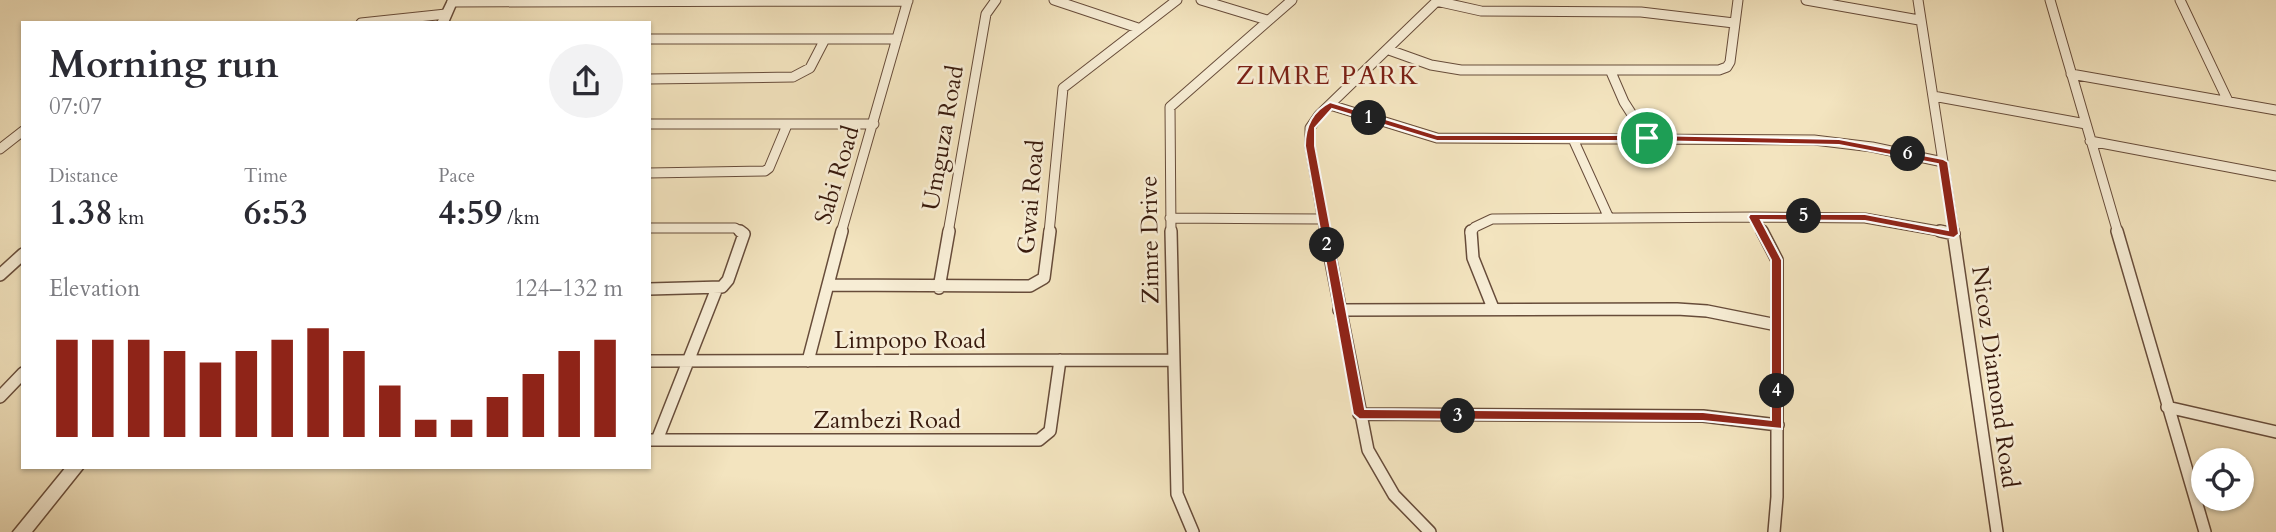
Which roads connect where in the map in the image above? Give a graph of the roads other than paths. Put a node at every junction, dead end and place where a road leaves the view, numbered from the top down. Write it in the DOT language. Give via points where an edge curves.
graph roads {
  1 [pos="637,0"];
  2 [pos="996,0"];
  3 [pos="1054,0"];
  4 [pos="1177,0"];
  5 [pos="1201,0"];
  6 [pos="1292,0"];
  7 [pos="1738,0"];
  8 [pos="1806,0"];
  9 [pos="1918,0"];
  10 [pos="2050,0"];
  11 [pos="2180,0"];
  12 [pos="452,1"];
  13 [pos="568,1"];
  14 [pos="836,1"];
  15 [pos="908,1"];
  16 [pos="1437,1"];
  17 [pos="444,18"];
  18 [pos="1267,20"];
  19 [pos="1919,20"];
  20 [pos="394,21"];
  21 [pos="1734,23"];
  22 [pos="1138,29"];
  23 [pos="651,39"];
  24 [pos="897,39"];
  25 [pos="824,41"];
  26 [pos="1389,50"];
  27 [pos="1611,72"];
  28 [pos="2071,74"];
  29 [pos="651,79"];
  30 [pos="1933,96"];
  31 [pos="2228,101"];
  32 [pos="1330,105"];
  33 [pos="2276,110"];
  34 [pos="651,124"];
  35 [pos="874,124"];
  36 [pos="2086,124"];
  37 [pos="787,125"];
  38 [pos="21,133"];
  39 [pos="1647,138"];
  40 [pos="1573,139"];
  41 [pos="2090,141"];
  42 [pos="0,149"];
  43 [pos="1943,162"];
  44 [pos="651,173"];
  45 [pos="2276,176"];
  46 [pos="1608,216"];
  47 [pos="1754,217"];
  48 [pos="1170,218"];
  49 [pos="1322,219"];
  50 [pos="651,228"];
  51 [pos="1954,234"];
  52 [pos="21,256"];
  53 [pos="2,271"];
  54 [pos="830,285"];
  55 [pos="718,288"];
  56 [pos="939,288"];
  57 [pos="651,289"];
  58 [pos="1493,308"];
  59 [pos="1339,310"];
  60 [pos="1777,324"];
  61 [pos="651,360"];
  62 [pos="689,360"];
  63 [pos="1060,360"];
  64 [pos="1172,360"];
  65 [pos="808,362"];
  66 [pos="21,375"];
  67 [pos="0,397"];
  68 [pos="2167,407"];
  69 [pos="1359,414"];
  70 [pos="1778,425"];
  71 [pos="2276,432"];
  72 [pos="653,440"];
  73 [pos="74,469"];
  74 [pos="22,532"];
  75 [pos="1193,532"];
  76 [pos="1430,532"];
  77 [pos="1774,532"];
  78 [pos="1997,532"];
  79 [pos="2205,532"];
  1 -- 13 [label="street"];
  1 -- 14 [label="street"];
  2 -- 56 [label="street, Umguza Road" via="989,6 984,24"];
  3 -- 22 [label="street"];
  4 -- 22 [label="street, Gwai Road"];
  5 -- 18 [label="street"];
  6 -- 18 [label="street, Zimre Drive"];
  7 -- 21 [label="street"];
  8 -- 19 [label="street"];
  9 -- 19 [label="street, Nicoz Diamond Road"];
  10 -- 28 [label="street"];
  11 -- 31 [label="street"];
  12 -- 13 [label="street"];
  12 -- 17 [label="street"];
  14 -- 15 [label="street"];
  15 -- 24 [label="street, Sabi Road"];
  16 -- 21 [label="street" via="1481,12 1641,12"];
  16 -- 26 [label="street"];
  17 -- 20 [label="street"];
  18 -- 48 [label="street, Zimre Drive" via="1170,107"];
  19 -- 30 [label="street, Nicoz Diamond Road"];
  21 -- 27 [label="street" via="1727,67"];
  22 -- 56 [label="street, Gwai Road" via="1063,88 1045,278 1030,286"];
  23 -- 25 [label="street"];
  24 -- 25 [label="street"];
  24 -- 35 [label="street, Sabi Road"];
  25 -- 29 [label="street" via="810,68 793,77"];
  26 -- 27 [label="street" via="1461,70"];
  26 -- 32 [label="street"];
  27 -- 39 [label="street"];
  28 -- 31 [label="street"];
  28 -- 36 [label="street"];
  30 -- 36 [label="street"];
  30 -- 43 [label="street, Nicoz Diamond Road"];
  31 -- 33 [label="street"];
  32 -- 40 [label="street" via="1437,138"];
  32 -- 49 [label="street" via="1309,134"];
  34 -- 37 [label="street"];
  35 -- 37 [label="street"];
  35 -- 54 [label="street, Sabi Road"];
  36 -- 41 [label="street"];
  37 -- 44 [label="street" via="765,171"];
  38 -- 42 [label="street"];
  39 -- 40 [label="street"];
  39 -- 43 [label="street" via="1839,142"];
  40 -- 46 [label="street"];
  41 -- 45 [label="street"];
  41 -- 68 [label="street"];
  43 -- 51 [label="street, Nicoz Diamond Road"];
  46 -- 47 [label="street"];
  46 -- 58 [label="street" via="1492,219 1475,227 1470,232 1472,258"];
  47 -- 51 [label="street" via="1865,218"];
  47 -- 60 [label="street" via="1777,260"];
  48 -- 49 [label="street"];
  48 -- 64 [label="street, Zimre Drive"];
  49 -- 59 [label="street"];
  50 -- 55 [label="street" via="741,230 743,242 725,285"];
  51 -- 78 [label="street, Nicoz Diamond Road"];
  52 -- 53 [label="street"];
  54 -- 56 [label="street, Gwai Road"];
  54 -- 65 [label="street, Sabi Road"];
  55 -- 57 [label="street"];
  55 -- 62 [label="street"];
  58 -- 59 [label="street"];
  58 -- 60 [label="street" via="1707,311"];
  59 -- 69 [label="street"];
  60 -- 70 [label="street"];
  61 -- 62 [label="street, Limpopo Road"];
  62 -- 65 [label="street, Limpopo Road"];
  62 -- 72 [label="street"];
  63 -- 64 [label="street, Limpopo Road"];
  63 -- 65 [label="street, Limpopo Road"];
  63 -- 72 [label="street, Zambezi Road" via="1049,431 1038,440"];
  64 -- 75 [label="street, Zimre Drive" via="1177,494"];
  66 -- 67 [label="street"];
  68 -- 71 [label="street"];
  68 -- 79 [label="street"];
  69 -- 70 [label="street" via="1703,416"];
  69 -- 76 [label="street" via="1380,478"];
  70 -- 77 [label="street"];
  73 -- 74 [label="street"];
}
